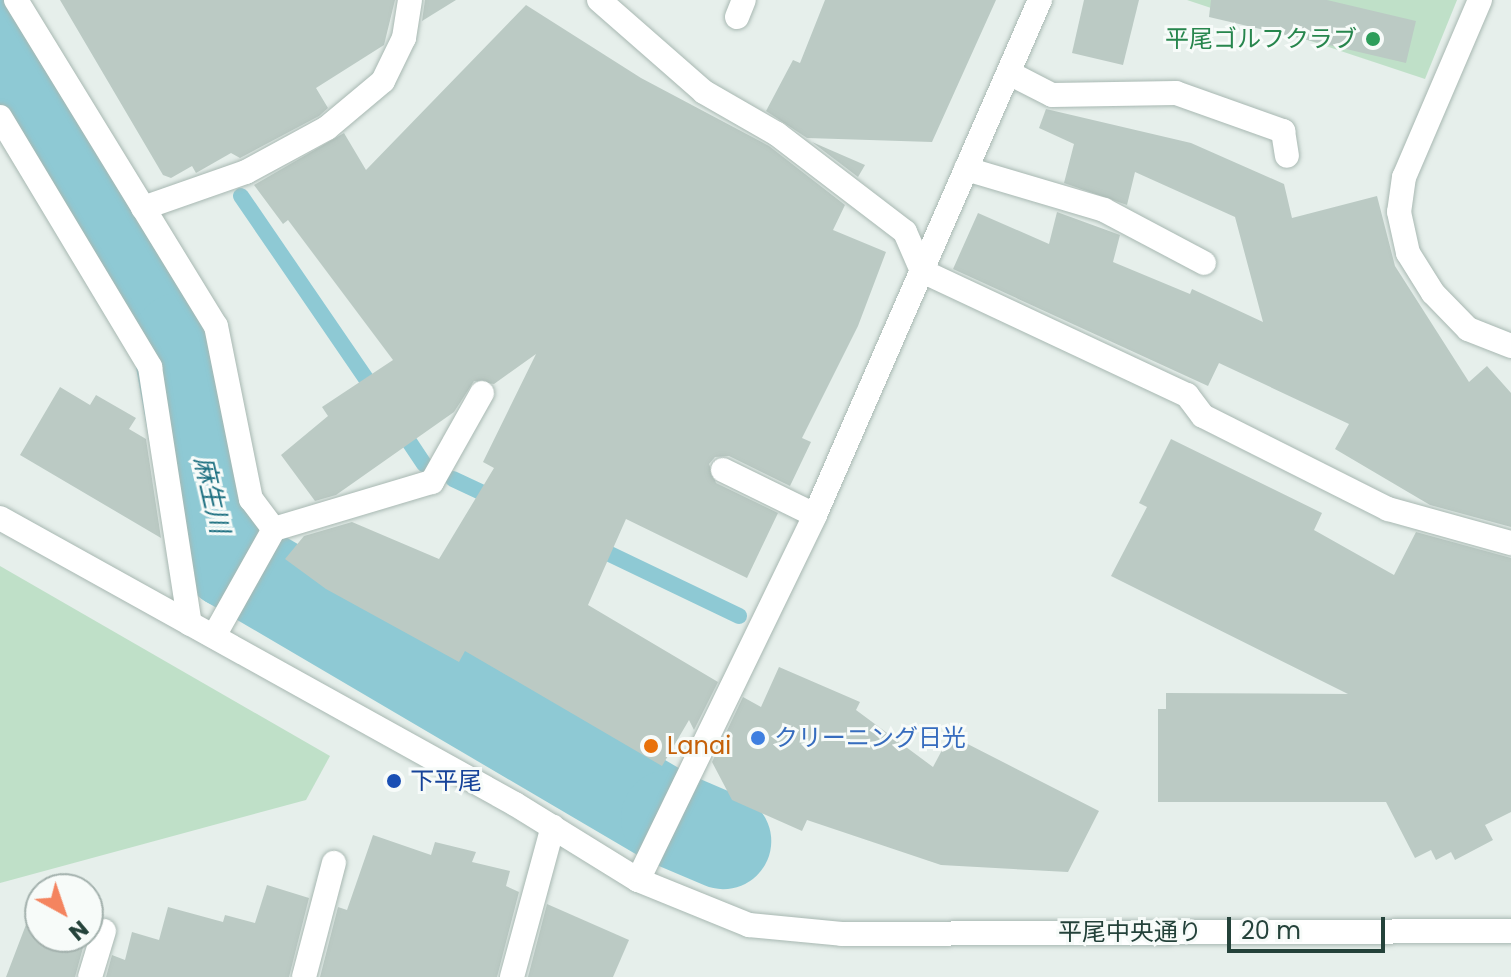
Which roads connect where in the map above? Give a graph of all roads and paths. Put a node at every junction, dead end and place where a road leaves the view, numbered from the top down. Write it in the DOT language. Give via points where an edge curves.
graph roads {
  1 [pos="16,0"];
  2 [pos="410,0"];
  3 [pos="599,0"];
  4 [pos="1040,0"];
  5 [pos="1480,0"];
  6 [pos="1009,73"];
  7 [pos="0,117"];
  8 [pos="1287,156"];
  9 [pos="966,169"];
  10 [pos="143,208"];
  11 [pos="1204,263"];
  12 [pos="922,271"];
  13 [pos="1511,346"];
  14 [pos="482,393"];
  15 [pos="723,470"];
  16 [pos="815,515"];
  17 [pos="0,518"];
  18 [pos="274,529"];
  19 [pos="1511,543"];
  20 [pos="190,624"];
  21 [pos="214,636"];
  22 [pos="553,826"];
  23 [pos="334,863"];
  24 [pos="638,880"];
  25 [pos="1511,931"];
  26 [pos="97,953"];
  27 [pos="90,977"];
  28 [pos="304,977"];
  29 [pos="512,977"];
  1 -- 10 [label="street"];
  2 -- 10 [label="street" via="404,38 383,81 327,128 246,172"];
  3 -- 12 [label="street" via="704,92 788,141 905,232"];
  4 -- 6 [label="street"];
  5 -- 13 [label="street" via="1404,177 1399,212 1408,253 1433,293 1468,329"];
  6 -- 8 [label="street" via="1052,95 1176,93 1283,131"];
  6 -- 9 [label="street"];
  7 -- 20 [label="street" via="150,367"];
  9 -- 11 [label="street" via="1104,210"];
  9 -- 12 [label="street"];
  10 -- 18 [label="street" via="216,326 251,499"];
  12 -- 16 [label="street"];
  12 -- 19 [label="street" via="1187,395 1203,416 1388,509"];
  14 -- 18 [label="street" via="432,482"];
  15 -- 16 [label="street"];
  16 -- 24 [label="street"];
  17 -- 20 [label="street, 平尾中央通り"];
  18 -- 21 [label="street"];
  20 -- 21 [label="street, 平尾中央通り"];
  21 -- 22 [label="street, 平尾中央通り"];
  22 -- 24 [label="street, 平尾中央通り"];
  22 -- 29 [label="street"];
  23 -- 28 [label="street"];
  24 -- 25 [label="street, 平尾中央通り" via="749,925 842,934"];
  26 -- 27 [label="street"];
}
